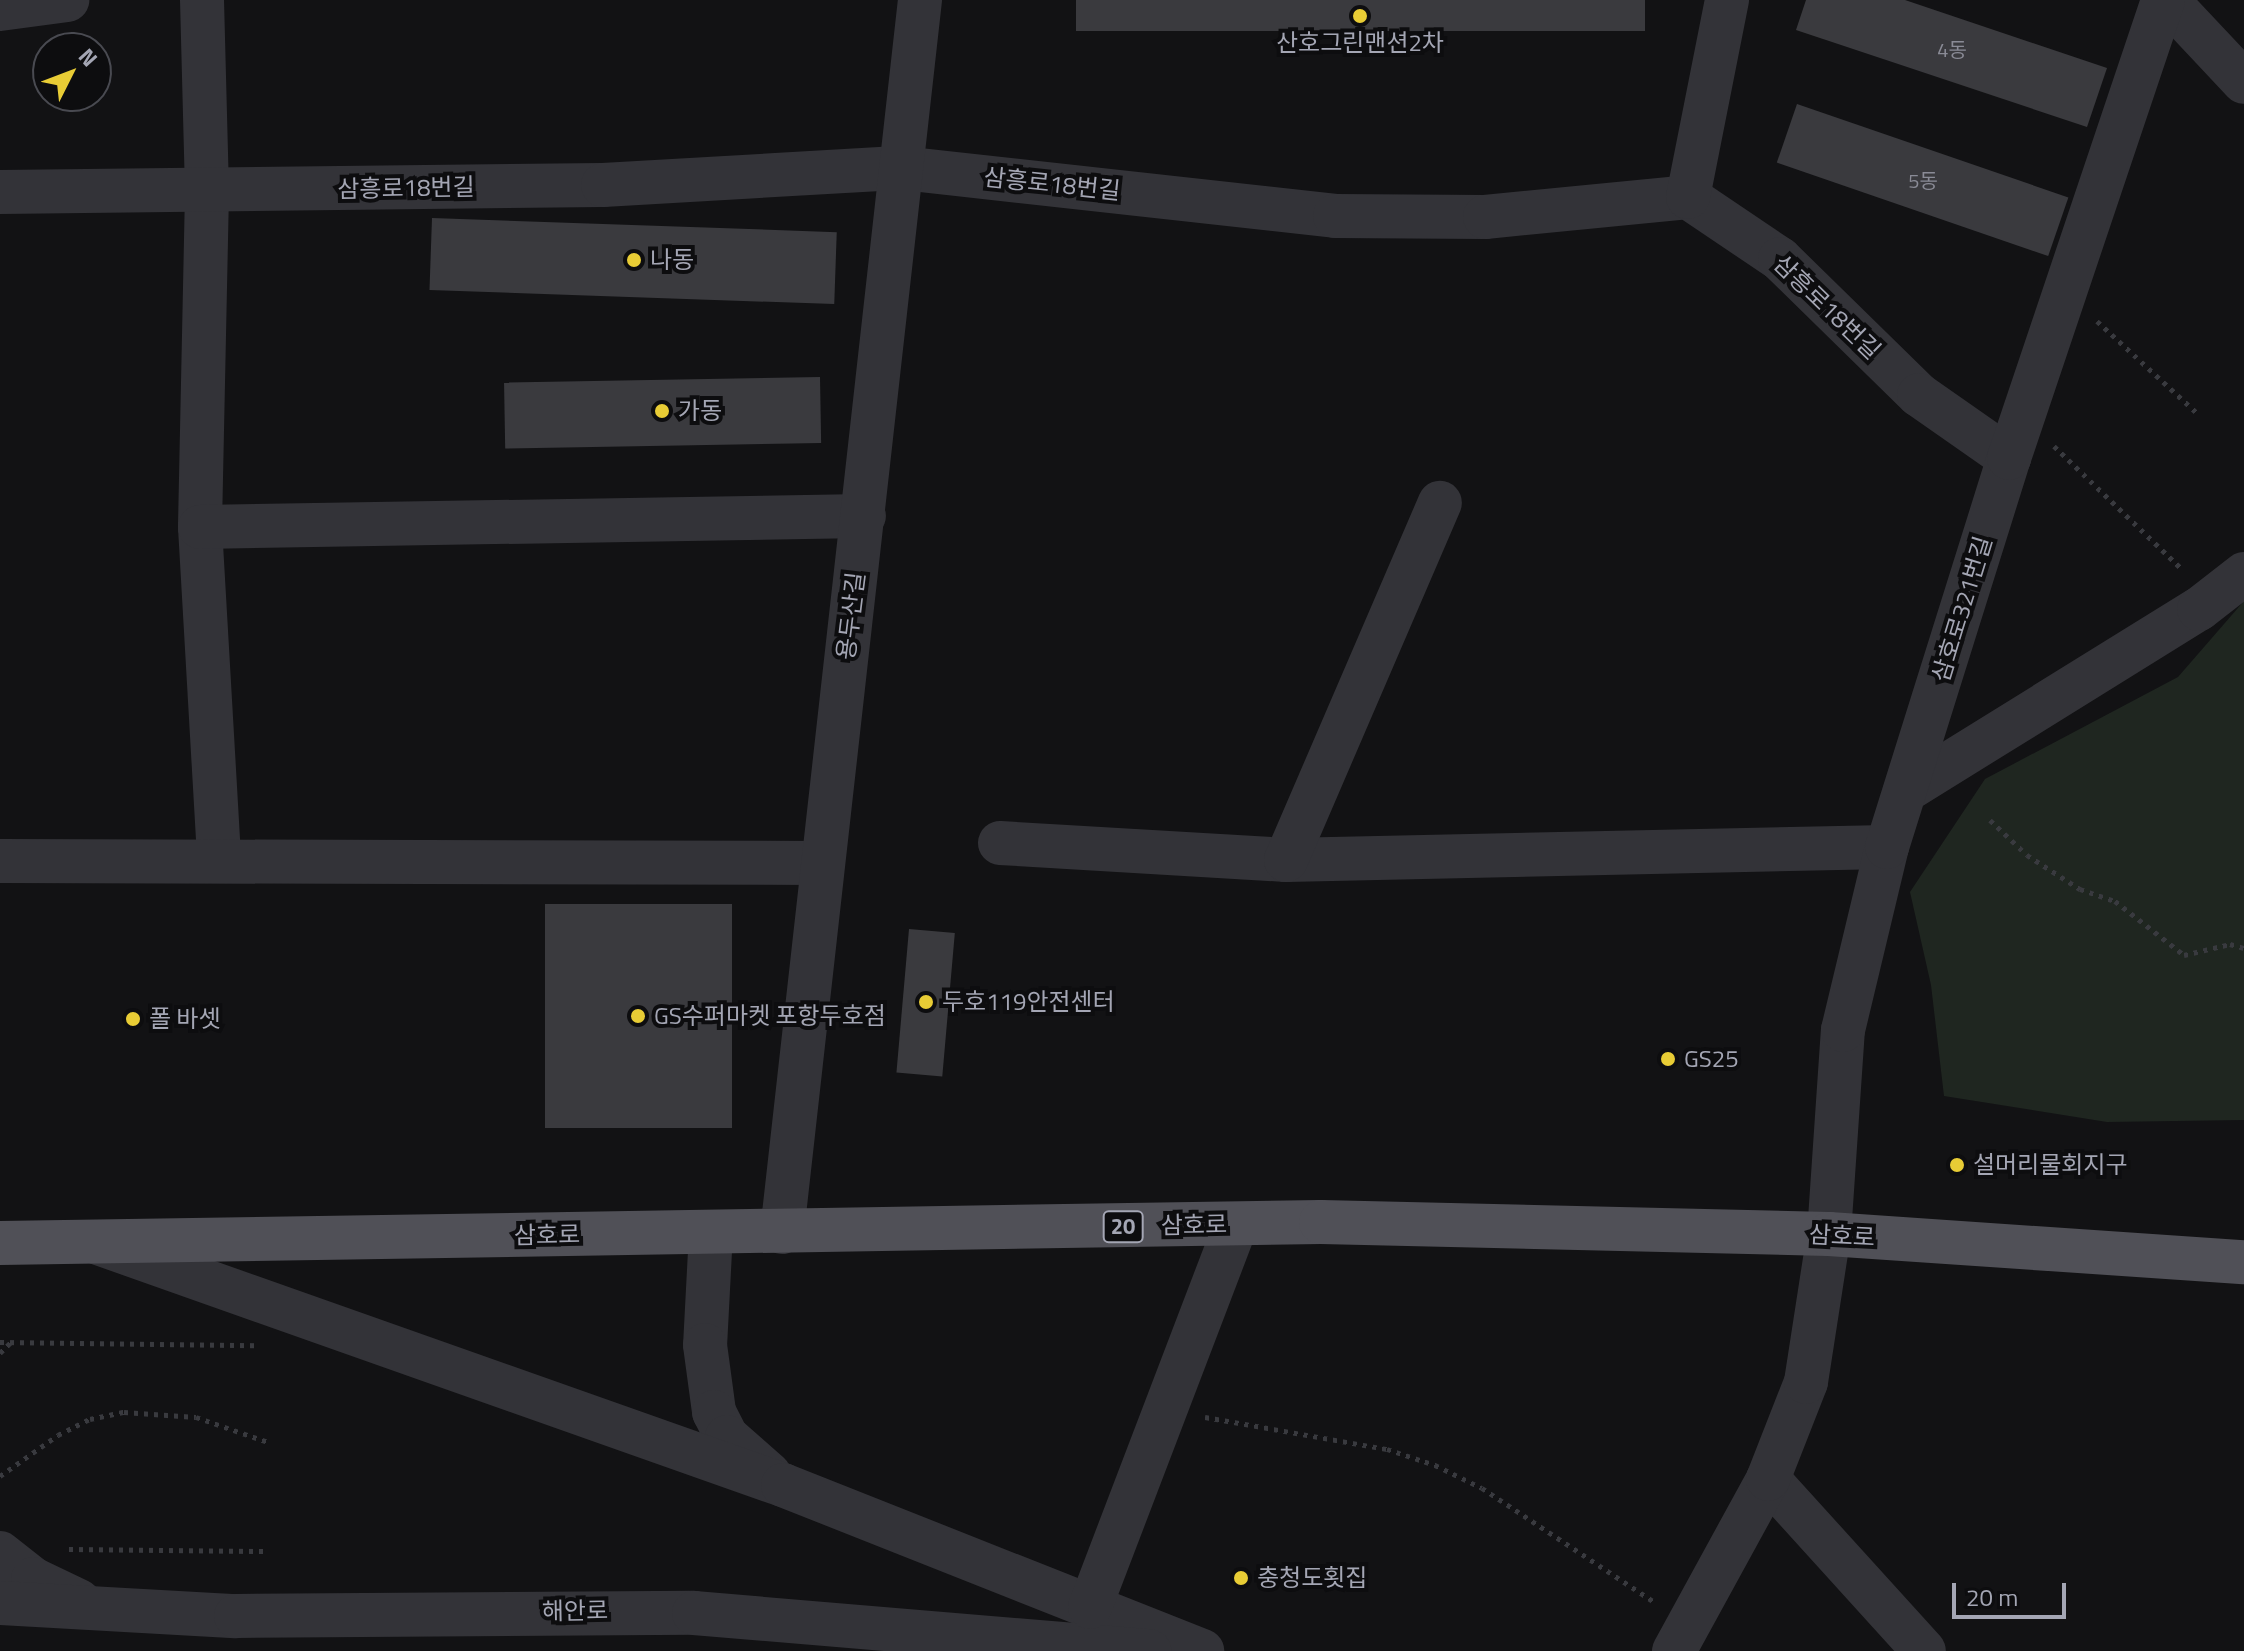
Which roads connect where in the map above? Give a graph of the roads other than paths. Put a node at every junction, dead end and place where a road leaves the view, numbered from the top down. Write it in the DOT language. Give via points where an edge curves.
graph roads {
  1 [pos="67,0"];
  2 [pos="202,0"];
  3 [pos="920,0"];
  4 [pos="1727,0"];
  5 [pos="2165,0"];
  6 [pos="0,9"];
  7 [pos="2244,82"];
  8 [pos="902,168"];
  9 [pos="0,192"];
  10 [pos="207,192"];
  11 [pos="1688,197"];
  12 [pos="2009,458"];
  13 [pos="1440,503"];
  14 [pos="864,516"];
  15 [pos="200,527"];
  16 [pos="2229,587"];
  17 [pos="1905,791"];
  18 [pos="1000,843"];
  19 [pos="1887,847"];
  20 [pos="219,859"];
  21 [pos="1286,860"];
  22 [pos="0,861"];
  23 [pos="820,863"];
  24 [pos="1236,1224"];
  25 [pos="711,1232"];
  26 [pos="782,1232"];
  27 [pos="1829,1234"];
  28 [pos="92,1241"];
  29 [pos="0,1243"];
  30 [pos="2244,1262"];
  31 [pos="1768,1479"];
  32 [pos="783,1485"];
  33 [pos="0,1553"];
  34 [pos="0,1603"];
  35 [pos="1090,1607"];
  36 [pos="99,1610"];
  37 [pos="1681,1638"];
  38 [pos="1149,1651"];
  39 [pos="1202,1651"];
  40 [pos="1924,1651"];
  1 -- 6 [label="street"];
  2 -- 10 [label="street"];
  3 -- 8 [label="street, 용두산길"];
  4 -- 11 [label="street"];
  5 -- 7 [label="street"];
  5 -- 12 [label="street, 삼호로321번길"];
  8 -- 10 [label="street, 삼흥로18번길" via="603,185"];
  8 -- 11 [label="street, 삼흥로18번길" via="1335,216 1485,217"];
  8 -- 14 [label="street, 용두산길"];
  9 -- 10 [label="street, 삼흥로18번길"];
  10 -- 15 [label="street"];
  11 -- 12 [label="street, 삼흥로18번길" via="1780,259 1919,395"];
  12 -- 17 [label="street, 삼호로321번길"];
  13 -- 21 [label="street"];
  14 -- 15 [label="street"];
  14 -- 23 [label="street, 용두산길"];
  15 -- 20 [label="street"];
  16 -- 17 [label="street"];
  17 -- 19 [label="street, 삼호로321번길"];
  18 -- 21 [label="street"];
  19 -- 21 [label="street"];
  19 -- 27 [label="street, 삼호로321번길" via="1843,1030"];
  20 -- 22 [label="street"];
  20 -- 23 [label="street"];
  23 -- 26 [label="street, 용두산길"];
  24 -- 26 [label="main road, 삼호로 / 20"];
  24 -- 27 [label="main road, 삼호로 / 20"];
  24 -- 35 [label="street"];
  25 -- 26 [label="main road, 삼호로 / 20"];
  25 -- 28 [label="main road, 삼호로 / 20"];
  25 -- 32 [label="street" via="705,1345 714,1412 744,1455"];
  27 -- 30 [label="main road, 삼호로 / 20"];
  27 -- 31 [label="street, 삼호로321번길" via="1806,1382"];
  28 -- 29 [label="main road, 삼호로 / 20"];
  28 -- 32 [label="street"];
  31 -- 37 [label="street, 삼호로321번길"];
  31 -- 40 [label="street"];
  32 -- 35 [label="street"];
  33 -- 36 [label="street" via="33,1579"];
  34 -- 36 [label="street, 해안로"];
  35 -- 39 [label="street"];
  36 -- 38 [label="street, 해안로" via="236,1616 694,1613"];
}
